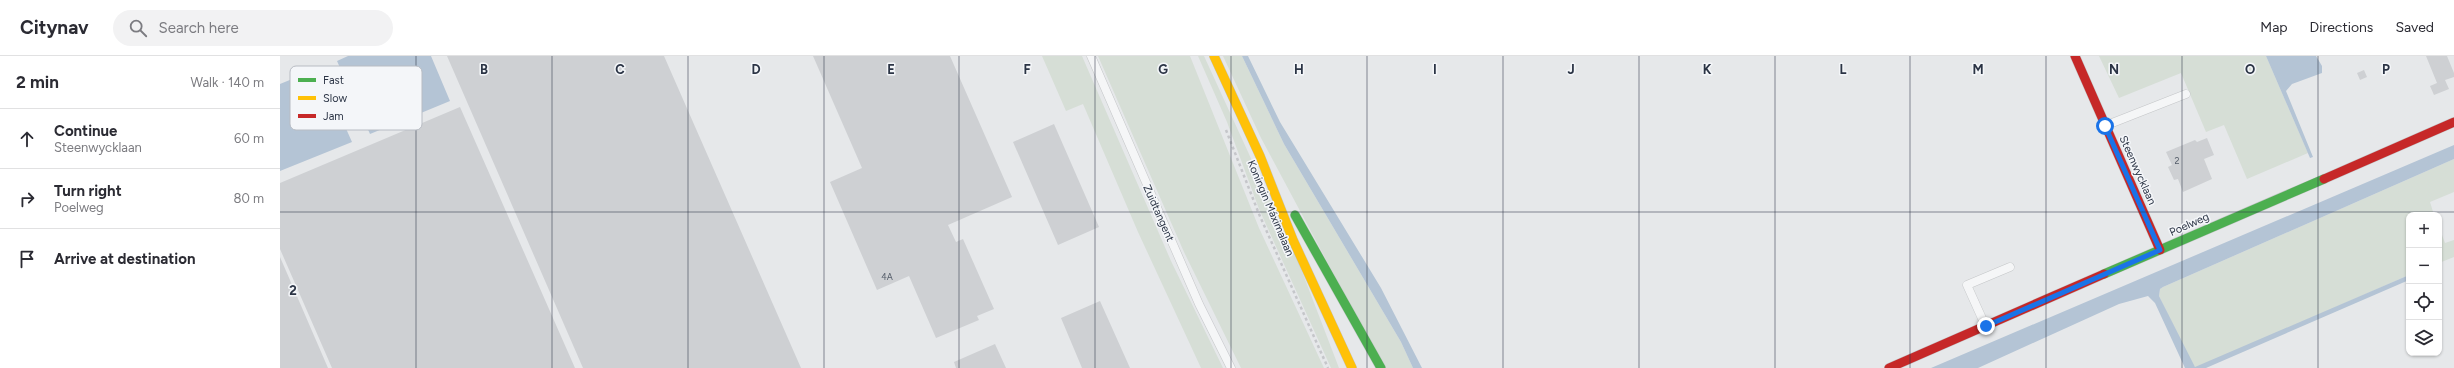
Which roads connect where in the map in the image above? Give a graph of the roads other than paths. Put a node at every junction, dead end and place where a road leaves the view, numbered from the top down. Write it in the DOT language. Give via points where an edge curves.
graph roads {
  1 [pos="1090,56"];
  2 [pos="1214,56"];
  3 [pos="2074,56"];
  4 [pos="2186,94"];
  5 [pos="2454,122"];
  6 [pos="2105,126"];
  7 [pos="1260,156"];
  8 [pos="2160,250"];
  9 [pos="2010,266"];
  10 [pos="1986,326"];
  11 [pos="1231,368"];
  12 [pos="1352,368"];
  13 [pos="1381,368"];
  14 [pos="1889,368"];
  1 -- 11 [label="lane, Zuidtangent" via="1199,304"];
  2 -- 7 [label="street, Koningin Máximalaan"];
  3 -- 6 [label="street, Steenwycklaan"];
  4 -- 6 [label="lane"];
  5 -- 8 [label="street, Poelweg"];
  6 -- 8 [label="street, Steenwycklaan"];
  7 -- 12 [label="street, Koningin Máximalaan" via="1293,240"];
  7 -- 13 [label="street, Koningin Máximalaan"];
  8 -- 10 [label="street, Poelweg"];
  9 -- 10 [label="lane" via="1967,285"];
  10 -- 14 [label="street, Poelweg"];
}
